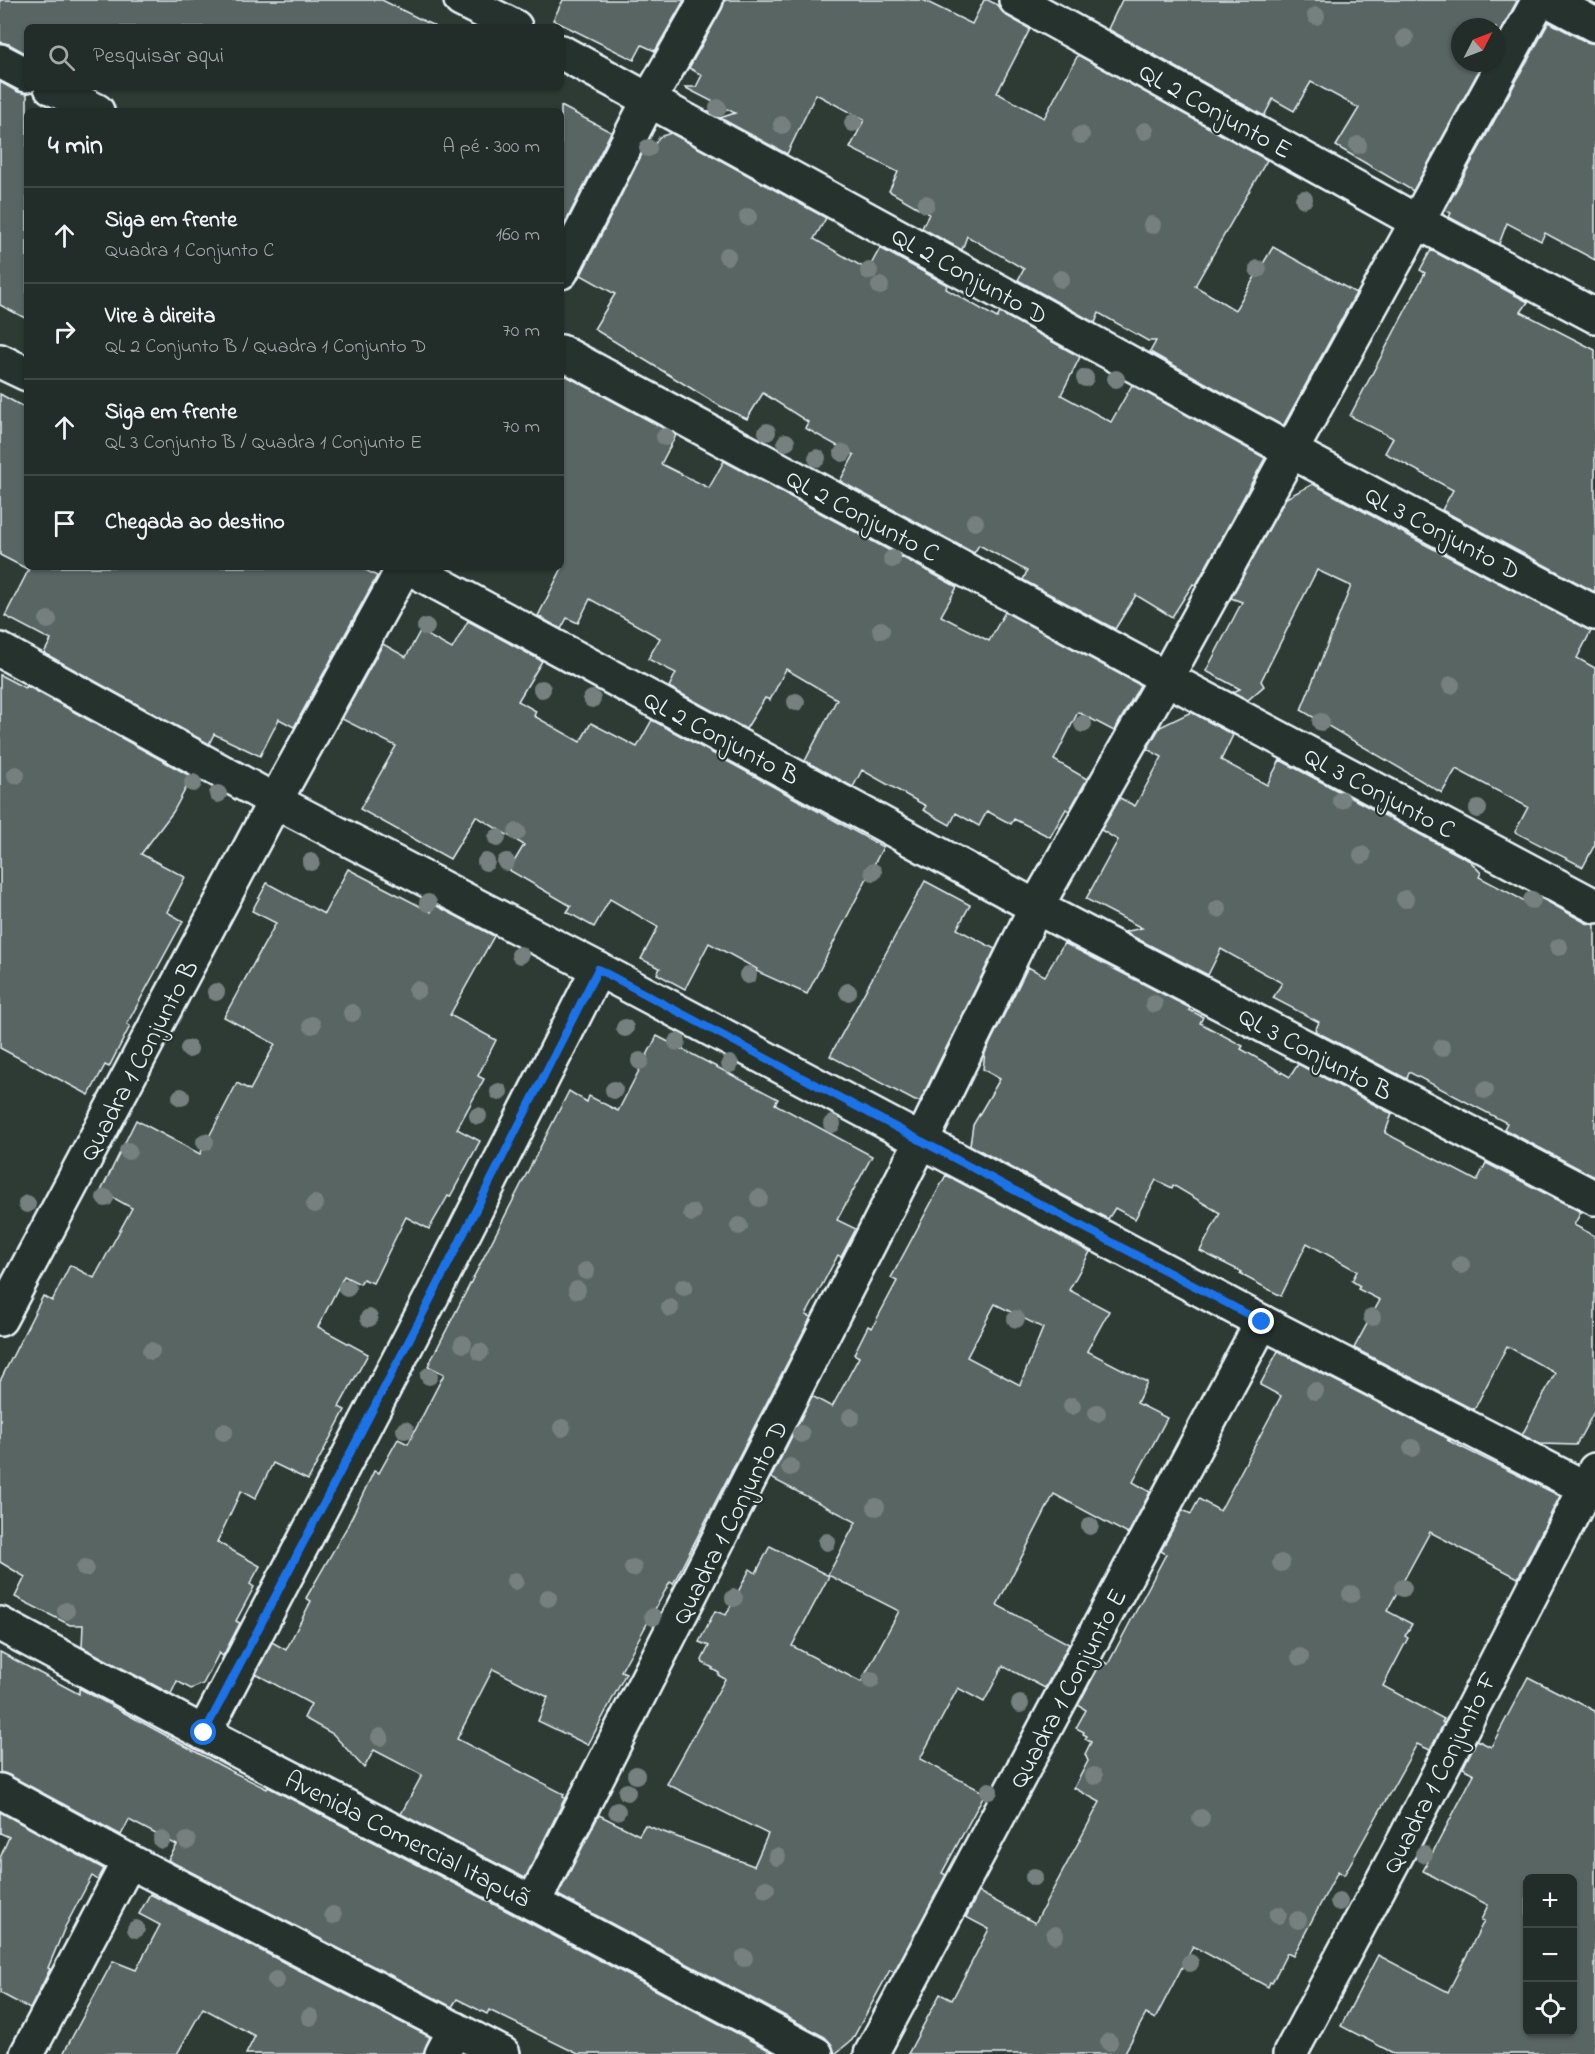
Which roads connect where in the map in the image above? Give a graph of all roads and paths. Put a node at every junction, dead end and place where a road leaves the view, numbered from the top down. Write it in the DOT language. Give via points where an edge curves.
graph roads {
  1 [pos="461,0"];
  2 [pos="706,0"];
  3 [pos="1016,0"];
  4 [pos="1539,0"];
  5 [pos="1548,0"];
  6 [pos="508,24"];
  7 [pos="1595,25"];
  8 [pos="564,54"];
  9 [pos="0,61"];
  10 [pos="24,73"];
  11 [pos="57,90"];
  12 [pos="649,100"];
  13 [pos="91,108"];
  14 [pos="1416,221"];
  15 [pos="564,266"];
  16 [pos="1595,316"];
  17 [pos="564,354"];
  18 [pos="0,361"];
  19 [pos="24,373"];
  20 [pos="1291,451"];
  21 [pos="404,570"];
  22 [pos="412,570"];
  23 [pos="1595,613"];
  24 [pos="0,650"];
  25 [pos="1166,678"];
  26 [pos="275,801"];
  27 [pos="1595,906"];
  28 [pos="1036,907"];
  29 [pos="598,969"];
  30 [pos="922,1140"];
  31 [pos="1595,1198"];
  32 [pos="0,1318"];
  33 [pos="1262,1322"];
  34 [pos="1592,1484"];
  35 [pos="0,1624"];
  36 [pos="204,1733"];
  37 [pos="0,1791"];
  38 [pos="129,1861"];
  39 [pos="533,1902"];
  40 [pos="449,2041"];
  41 [pos="27,2054"];
  42 [pos="503,2054"];
  43 [pos="816,2054"];
  44 [pos="871,2054"];
  45 [pos="1290,2054"];
  1 -- 6 [label="street"];
  2 -- 12 [label="street"];
  3 -- 14 [label="street, QL 2 Conjunto E"];
  4 -- 14 [label="street, Quadra 1 Conjunto D"];
  5 -- 7 [label="street"];
  8 -- 12 [label="street, QL 2 Conjunto D"];
  9 -- 10 [label="street"];
  11 -- 13 [label="street"];
  12 -- 15 [label="street"];
  12 -- 20 [label="street, QL 2 Conjunto D"];
  14 -- 16 [label="street, QL 2 Conjunto E"];
  14 -- 20 [label="street, Quadra 1 Conjunto D"];
  17 -- 25 [label="street, QL 2 Conjunto C"];
  18 -- 19 [label="street"];
  20 -- 23 [label="street, QL 3 Conjunto D"];
  20 -- 25 [label="street, Quadra 1 Conjunto D"];
  21 -- 26 [label="street, Quadra 1 Conjunto B"];
  22 -- 28 [label="street, QL 2 Conjunto B"];
  24 -- 26 [label="street"];
  25 -- 27 [label="street, QL 3 Conjunto C"];
  25 -- 28 [label="street, Quadra 1 Conjunto D"];
  26 -- 29 [label="street"];
  26 -- 32 [label="street, Quadra 1 Conjunto B"];
  28 -- 30 [label="street, Quadra 1 Conjunto D"];
  28 -- 31 [label="street, QL 3 Conjunto B"];
  29 -- 30 [label="street"];
  29 -- 36 [label="street"];
  30 -- 33 [label="street"];
  30 -- 39 [label="street, Quadra 1 Conjunto D"];
  33 -- 34 [label="street"];
  33 -- 44 [label="street, Quadra 1 Conjunto E"];
  34 -- 45 [label="street, Quadra 1 Conjunto F"];
  35 -- 36 [label="street, Avenida Comercial Itapuã"];
  36 -- 39 [label="street, Avenida Comercial Itapuã"];
  37 -- 38 [label="street"];
  38 -- 40 [label="street"];
  38 -- 41 [label="street"];
  39 -- 43 [label="street, Avenida Comercial Itapuã"];
  40 -- 42 [label="street"];
}
